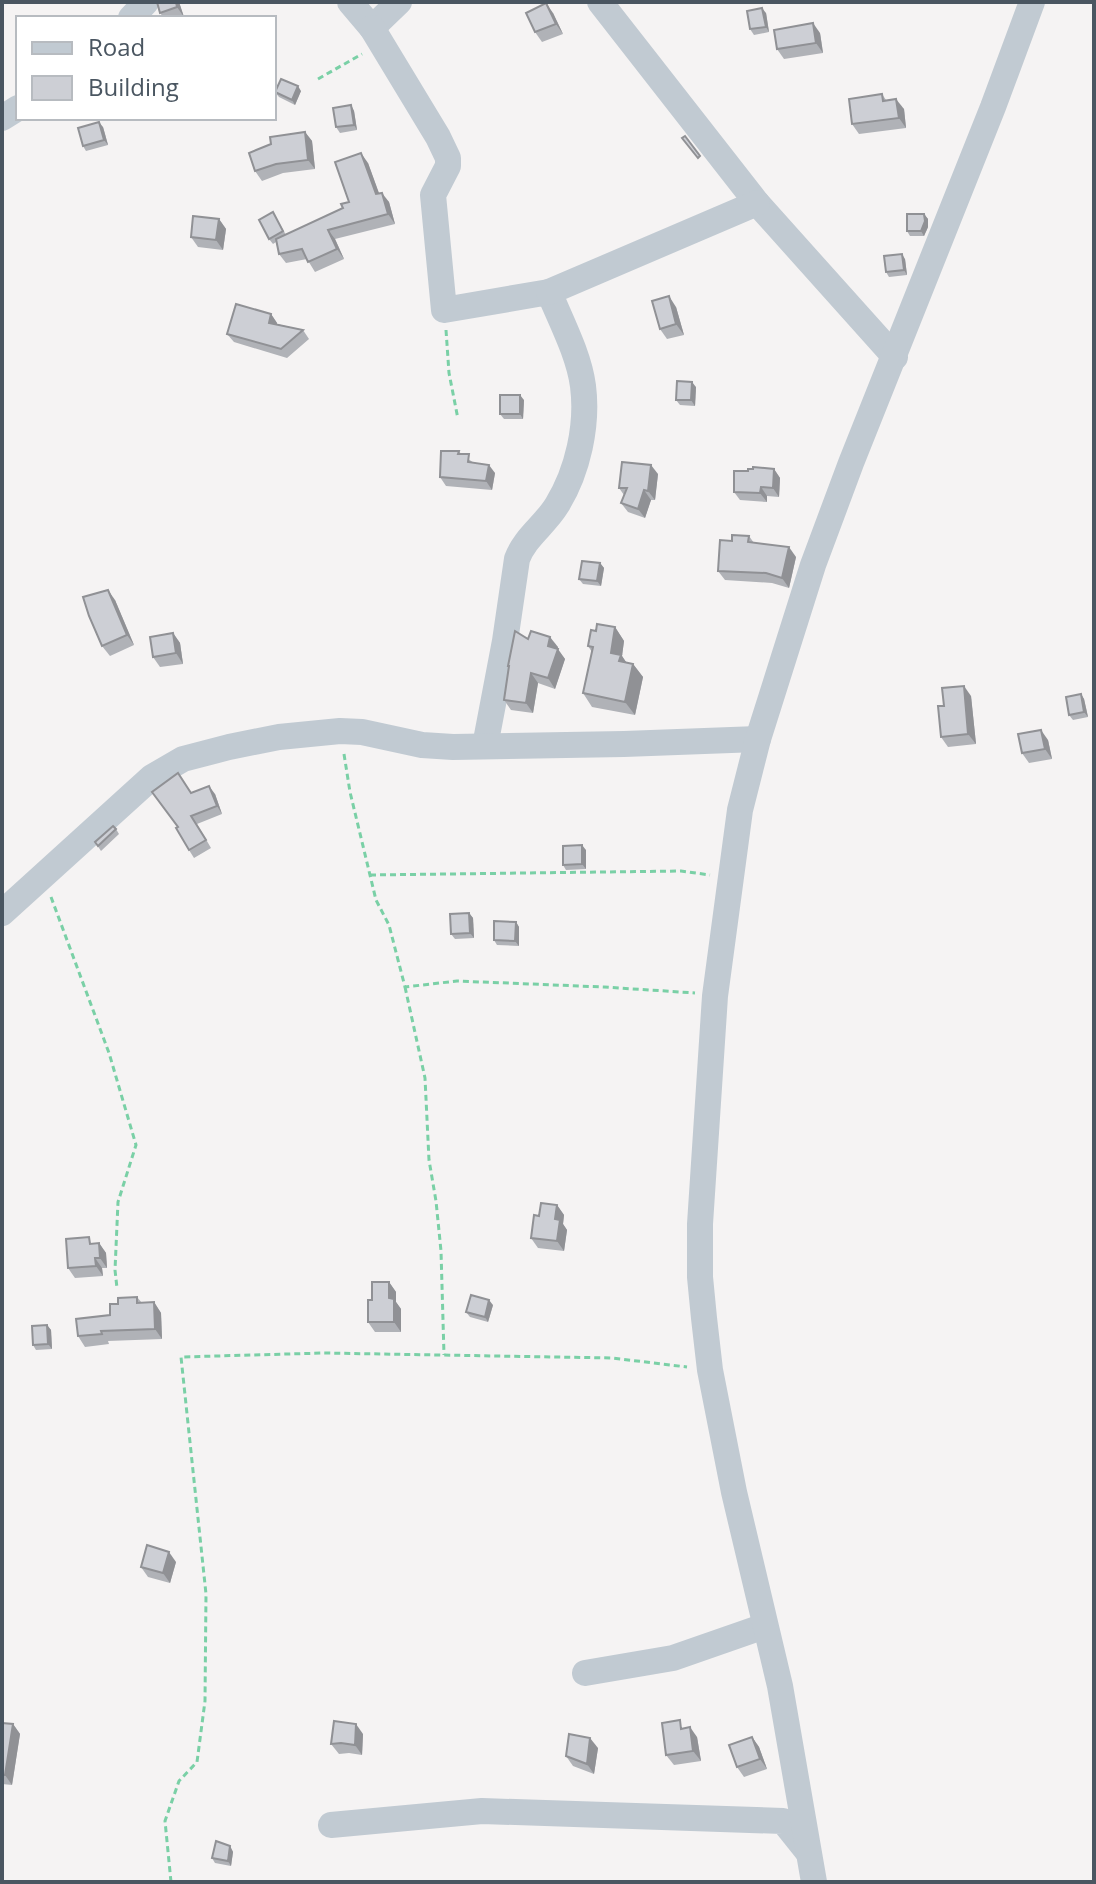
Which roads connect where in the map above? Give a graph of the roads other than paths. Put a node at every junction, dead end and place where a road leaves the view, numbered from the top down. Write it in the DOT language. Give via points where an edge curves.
graph roads {
  1 [pos="350,2"];
  2 [pos="399,2"];
  3 [pos="600,2"];
  4 [pos="1032,2"];
  5 [pos="378,35"];
  6 [pos="757,203"];
  7 [pos="549,292"];
  8 [pos="895,357"];
  9 [pos="758,739"];
  10 [pos="485,746"];
  11 [pos="2,913"];
  12 [pos="765,1626"];
  13 [pos="585,1673"];
  14 [pos="331,1825"];
  15 [pos="807,1851"];
  16 [pos="814,1882"];
  1 -- 5 [label="street"];
  2 -- 5 [label="street"];
  3 -- 6 [label="street"];
  4 -- 8 [label="street"];
  5 -- 7 [label="street" via="448,158 433,195 444,310"];
  6 -- 7 [label="street"];
  6 -- 8 [label="street"];
  7 -- 10 [label="street" via="583,385 583,431 558,505 517,559"];
  8 -- 9 [label="street" via="813,565"];
  9 -- 10 [label="street"];
  9 -- 12 [label="street" via="740,810 715,996 700,1277 710,1370"];
  10 -- 11 [label="street" via="422,745 340,731 279,737 183,759 152,777"];
  12 -- 13 [label="street" via="673,1658"];
  12 -- 15 [label="street"];
  14 -- 15 [label="street" via="482,1811 783,1821"];
  15 -- 16 [label="street"];
}
